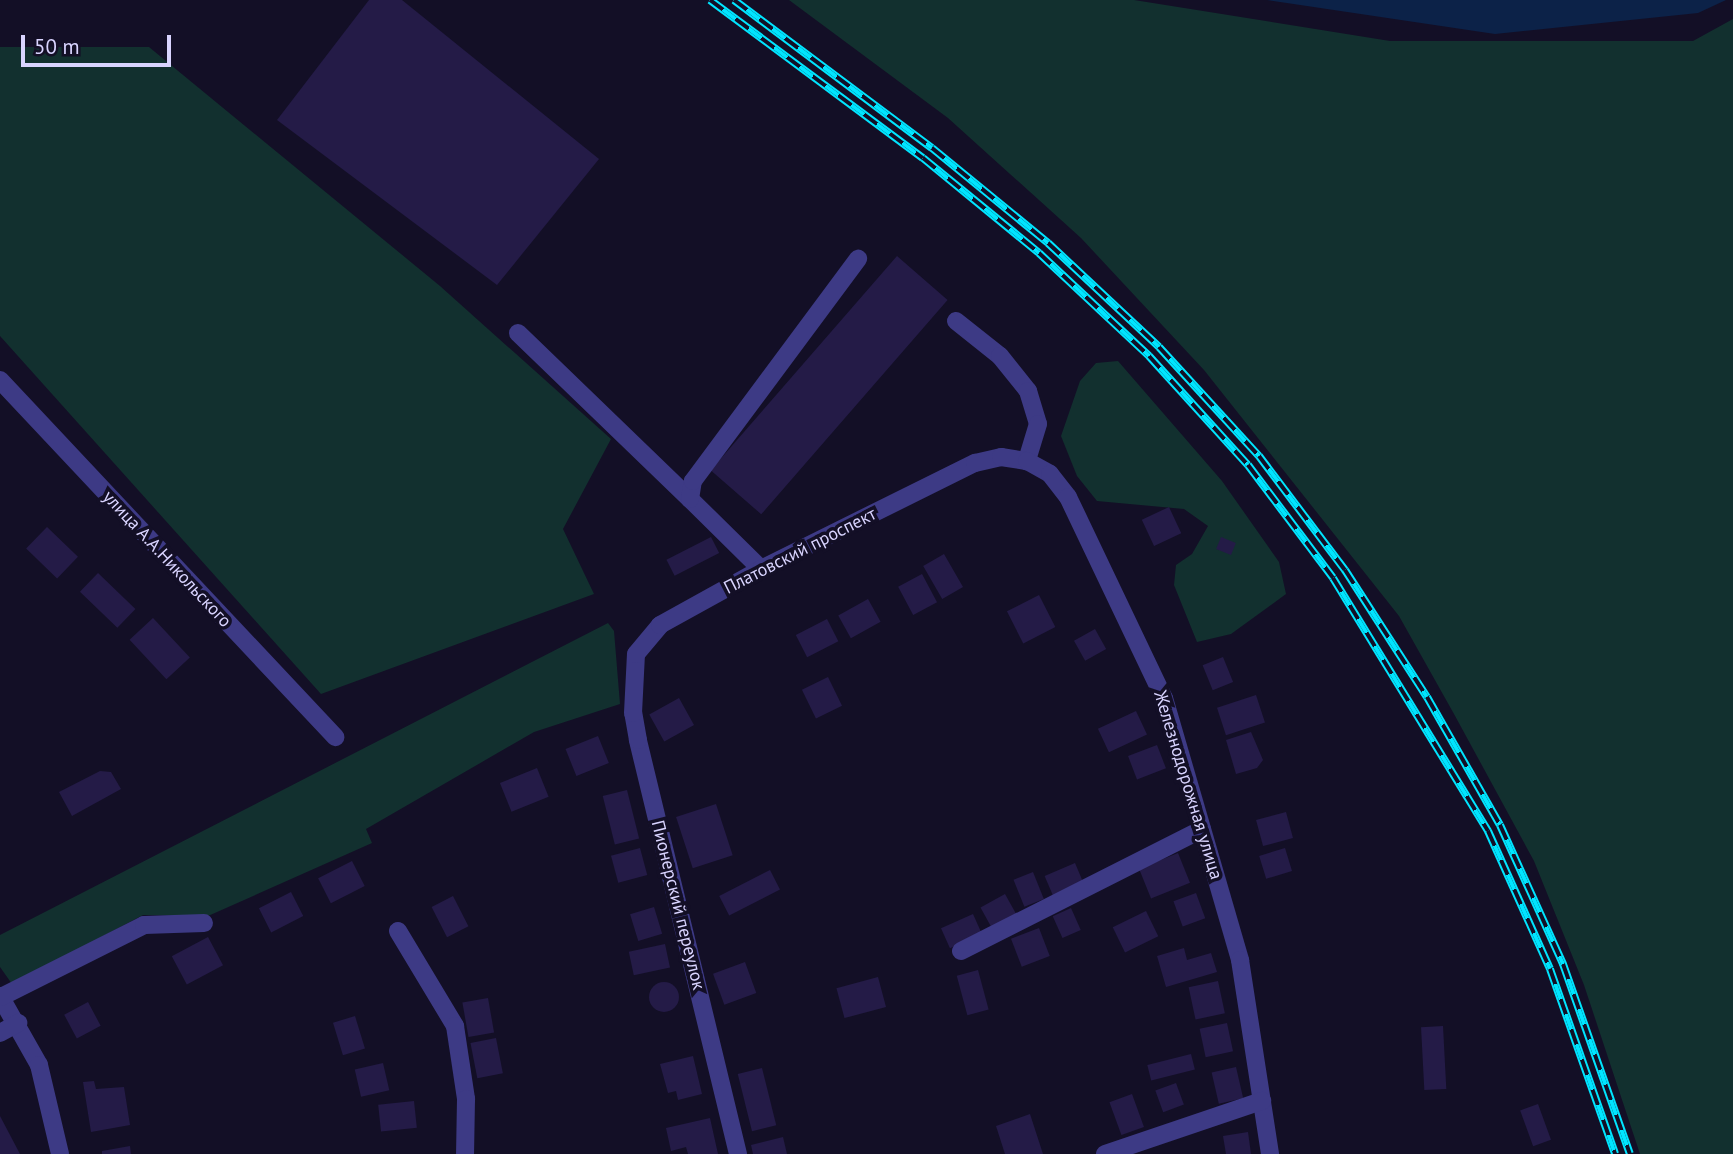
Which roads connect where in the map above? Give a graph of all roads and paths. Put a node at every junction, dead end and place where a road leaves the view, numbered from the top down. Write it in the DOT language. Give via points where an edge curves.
graph roads {
  1 [pos="858,259"];
  2 [pos="956,321"];
  3 [pos="518,332"];
  4 [pos="1,383"];
  5 [pos="1027,461"];
  6 [pos="690,499"];
  7 [pos="761,569"];
  8 [pos="636,653"];
  9 [pos="335,737"];
  10 [pos="1202,829"];
  11 [pos="204,923"];
  12 [pos="398,930"];
  13 [pos="961,951"];
  14 [pos="1,996"];
  15 [pos="18,1023"];
  16 [pos="0,1033"];
  17 [pos="1262,1101"];
  18 [pos="60,1154"];
  19 [pos="465,1154"];
  20 [pos="738,1154"];
  21 [pos="1105,1154"];
  22 [pos="1270,1154"];
  1 -- 6 [label="street" via="693,481"];
  2 -- 5 [label="street" via="1000,356 1028,391 1038,424"];
  3 -- 6 [label="street"];
  4 -- 9 [label="street, улица А.А.Никольского"];
  5 -- 7 [label="street, Платовский проспект" via="1001,457 975,463"];
  5 -- 10 [label="street, Железнодорожная улица" via="1049,474 1068,496 1164,698"];
  6 -- 7 [label="street"];
  7 -- 8 [label="street, Платовский проспект" via="660,625"];
  8 -- 20 [label="street, Пионерский переулок" via="633,713 638,740"];
  10 -- 13 [label="street"];
  10 -- 17 [label="street, Железнодорожная улица" via="1240,960"];
  11 -- 14 [label="street" via="144,925"];
  12 -- 19 [label="street" via="455,1026 466,1099"];
  14 -- 15 [label="street"];
  15 -- 16 [label="street"];
  15 -- 18 [label="street" via="39,1065"];
  17 -- 21 [label="street"];
  17 -- 22 [label="street, Железнодорожная улица"];
}
